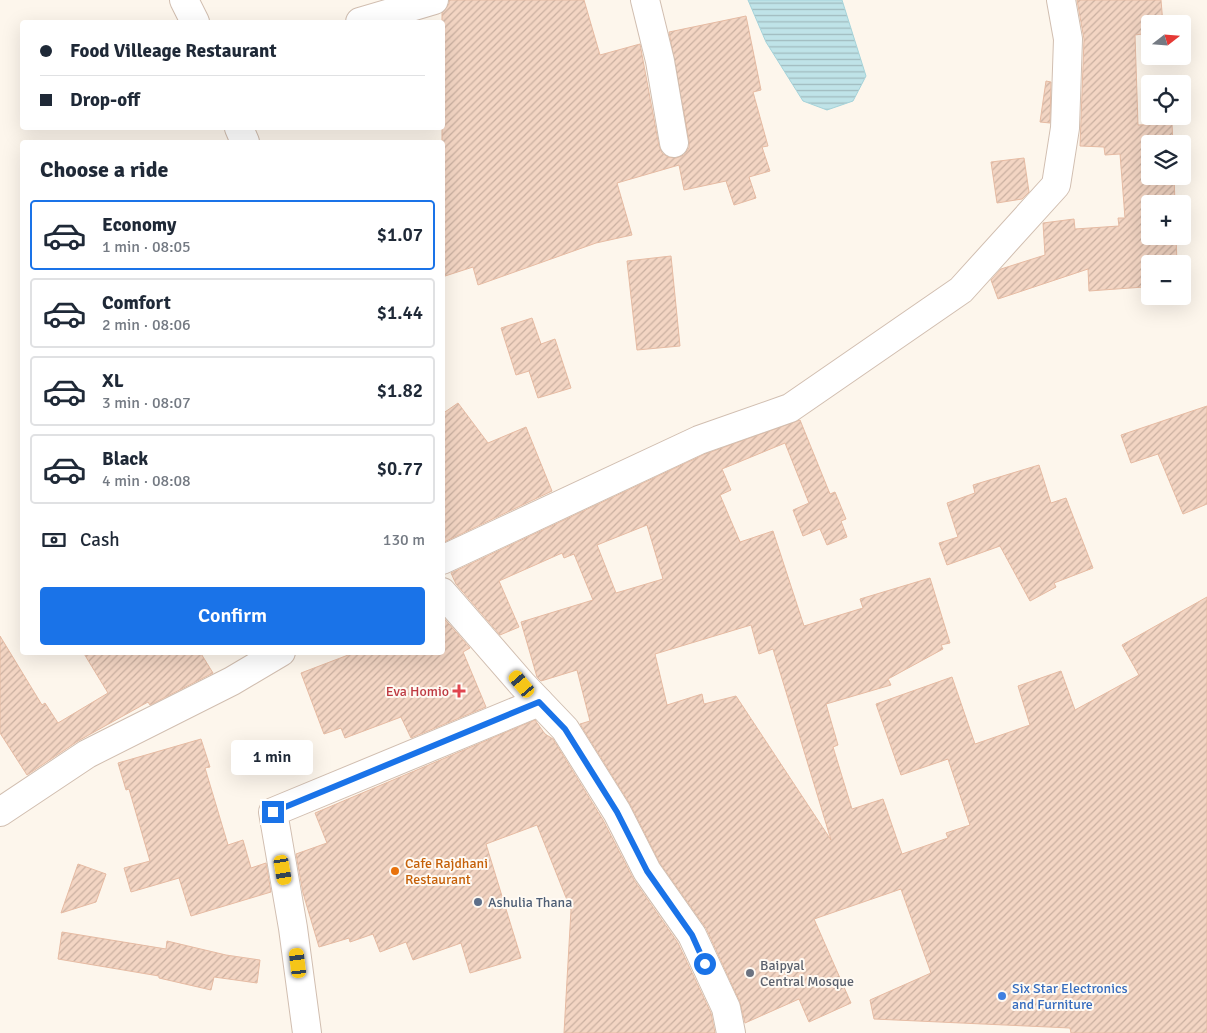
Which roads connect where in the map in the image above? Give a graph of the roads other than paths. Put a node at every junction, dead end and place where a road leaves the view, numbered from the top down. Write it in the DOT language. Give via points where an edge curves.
graph roads {
  1 [pos="184,0"];
  2 [pos="434,0"];
  3 [pos="645,0"];
  4 [pos="1060,0"];
  5 [pos="194,20"];
  6 [pos="367,20"];
  7 [pos="674,143"];
  8 [pos="445,559"];
  9 [pos="445,595"];
  10 [pos="276,655"];
  11 [pos="539,702"];
  12 [pos="0,812"];
  13 [pos="307,1033"];
  14 [pos="731,1033"];
  1 -- 5 [label="street"];
  2 -- 6 [label="street"];
  3 -- 7 [label="street" via="660,60"];
  4 -- 8 [label="street" via="1068,39 1065,128 1056,185 961,290 790,408 699,440"];
  9 -- 11 [label="street"];
  10 -- 12 [label="street" via="232,681 87,754"];
  11 -- 13 [label="street" via="273,812"];
  11 -- 14 [label="street" via="565,729 617,812 647,871 692,935 726,1008"];
}
